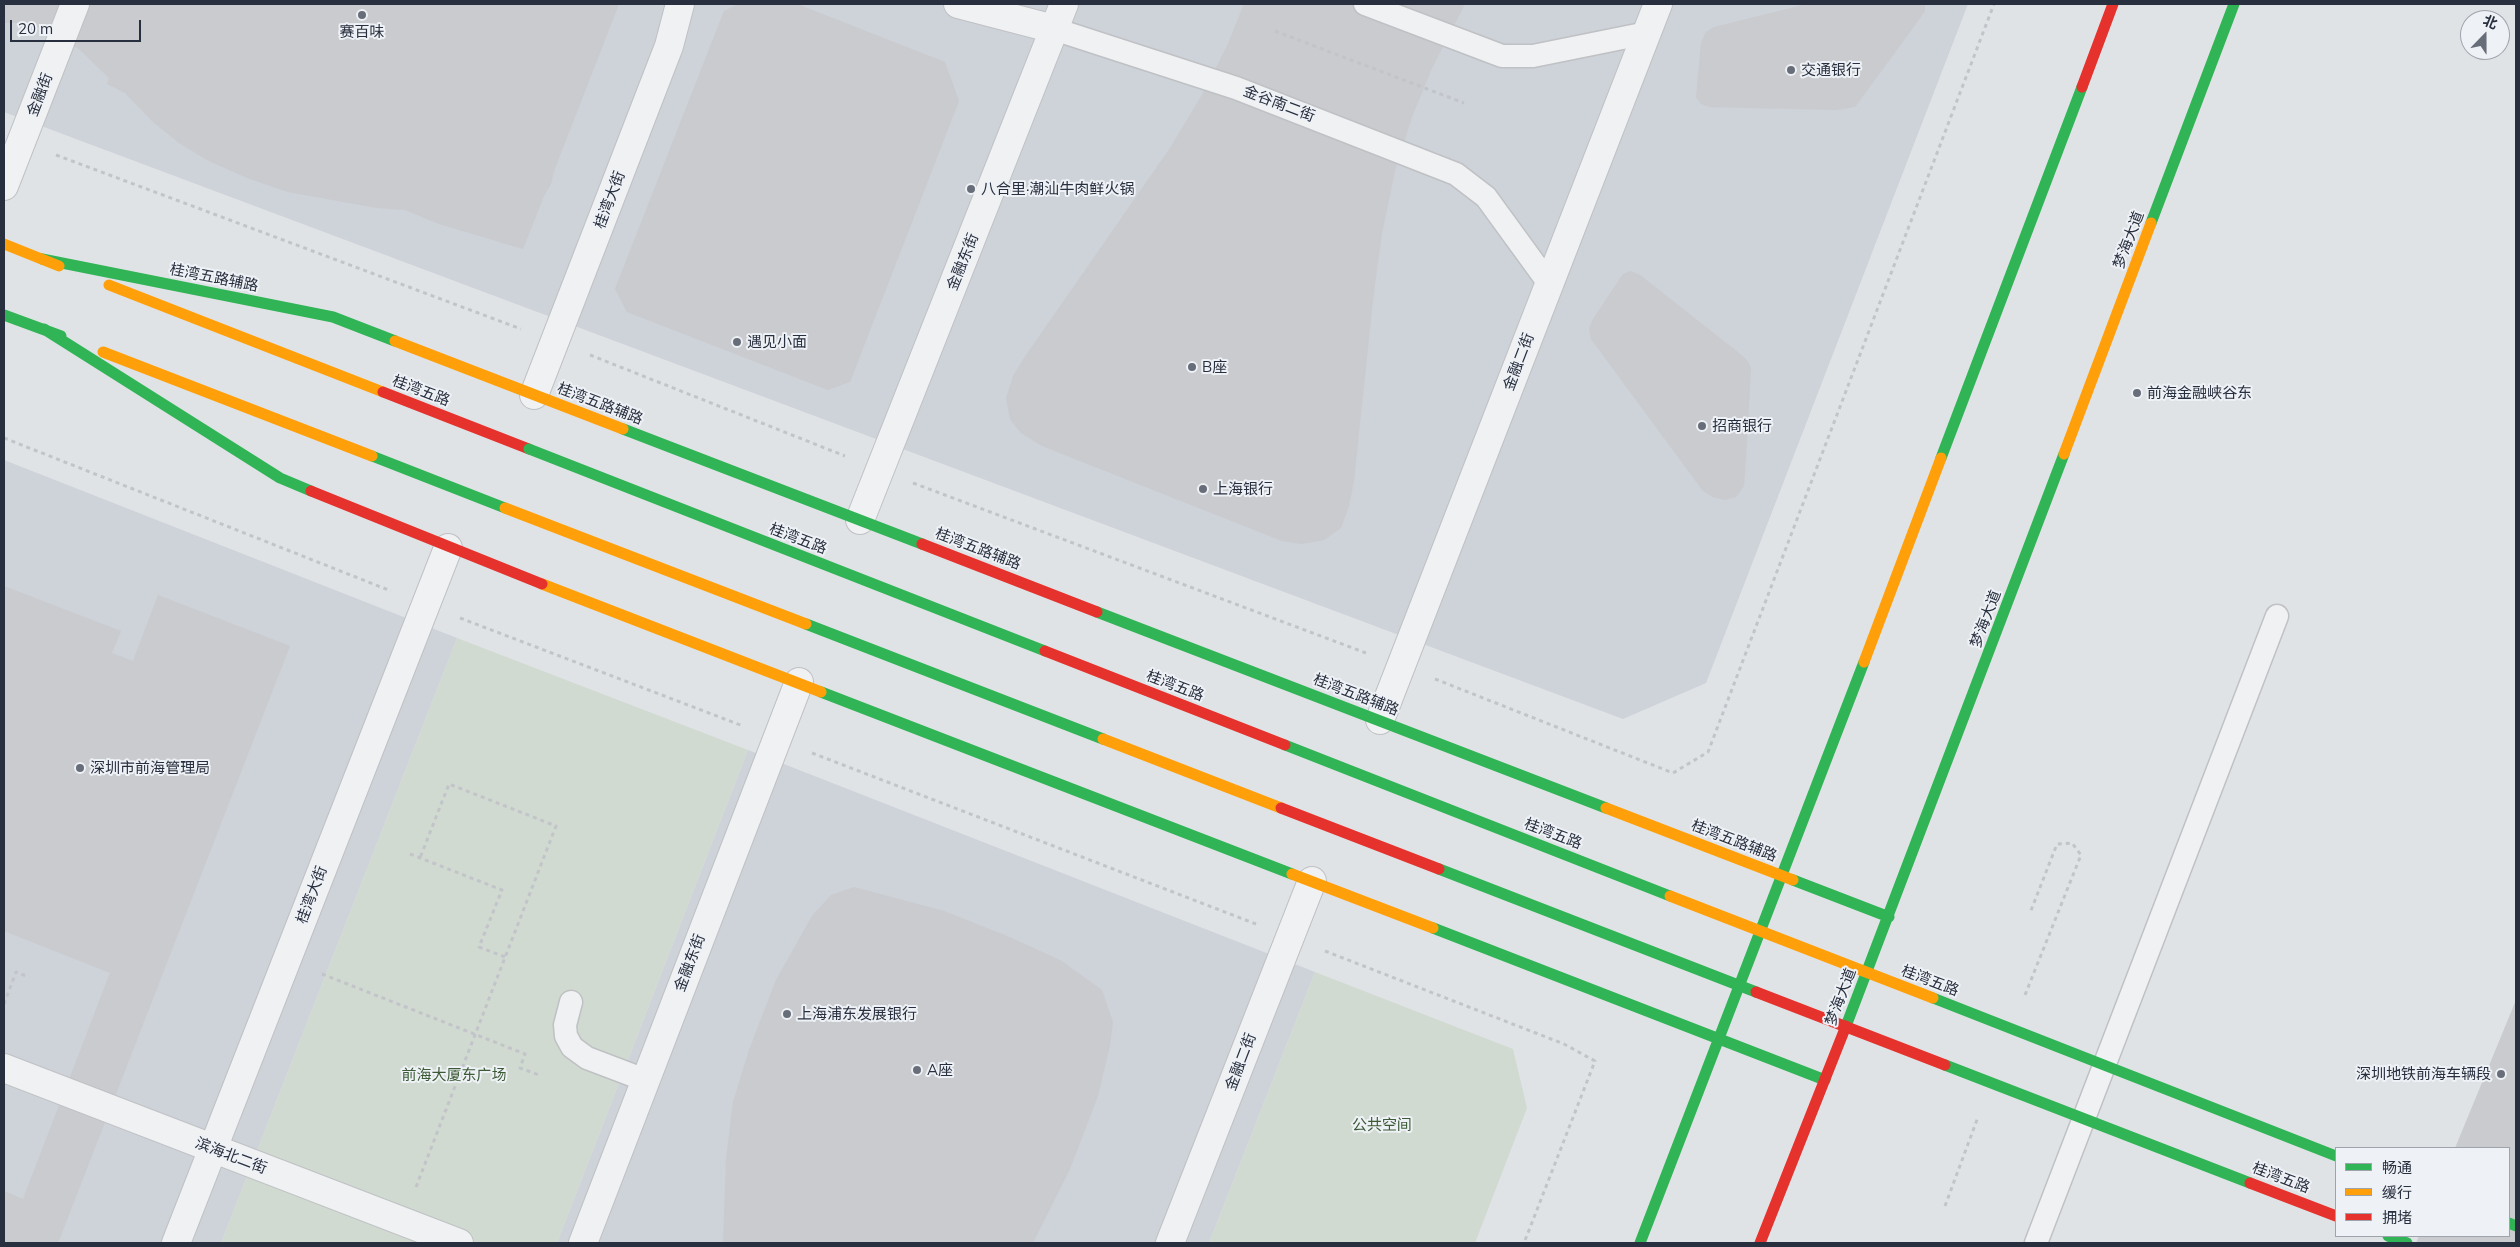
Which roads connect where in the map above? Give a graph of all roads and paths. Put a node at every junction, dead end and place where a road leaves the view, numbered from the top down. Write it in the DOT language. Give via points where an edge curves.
graph roads {
  1 [pos="75,4"];
  2 [pos="680,4"];
  3 [pos="958,4"];
  4 [pos="1064,4"];
  5 [pos="1365,4"];
  6 [pos="1658,4"];
  7 [pos="1994,4"];
  8 [pos="2113,4"];
  9 [pos="2234,4"];
  10 [pos="1054,29"];
  11 [pos="1275,31"];
  12 [pos="1647,34"];
  13 [pos="1464,103"];
  14 [pos="21,142"];
  15 [pos="4,186"];
  16 [pos="4,244"];
  17 [pos="42,259"];
  18 [pos="1550,284"];
  19 [pos="4,315"];
  20 [pos="44,329"];
  21 [pos="555,342"];
  22 [pos="534,395"];
  23 [pos="880,470"];
  24 [pos="860,520"];
  25 [pos="448,548"];
  26 [pos="2277,616"];
  27 [pos="1402,665"];
  28 [pos="798,682"];
  29 [pos="1380,720"];
  30 [pos="410,854"];
  31 [pos="420,858"];
  32 [pos="1782,876"];
  33 [pos="1312,881"];
  34 [pos="1889,917"];
  35 [pos="506,957"];
  36 [pos="286,960"];
  37 [pos="29,977"];
  38 [pos="571,1002"];
  39 [pos="4,1004"];
  40 [pos="475,1034"];
  41 [pos="1719,1039"];
  42 [pos="4,1068"];
  43 [pos="540,1075"];
  44 [pos="645,1080"];
  45 [pos="1825,1080"];
  46 [pos="212,1149"];
  47 [pos="2335,1156"];
  48 [pos="2335,1216"];
  49 [pos="402,1221"];
  50 [pos="2391,1237"];
  51 [pos="176,1243"];
  52 [pos="459,1243"];
  53 [pos="583,1243"];
  54 [pos="1170,1243"];
  55 [pos="1640,1243"];
  56 [pos="1760,1243"];
  57 [pos="2036,1243"];
  58 [pos="2407,1243"];
  1 -- 14 [label="street, 金融街"];
  2 -- 21 [label="street, 桂湾大街" via="669,46"];
  3 -- 10 [label="street, 金谷南二街"];
  4 -- 10 [label="street, 金融东街"];
  5 -- 12 [label="lane" via="1488,52 1517,58"];
  6 -- 12 [label="street, 金融二街"];
  7 -- 27 [label="path" via="1708,752 1673,773"];
  8 -- 32 [label="street"];
  9 -- 34 [label="street, 梦海大道"];
  10 -- 18 [label="lane, 金谷南二街" via="1236,88 1456,174 1486,197"];
  10 -- 23 [label="street, 金融东街"];
  11 -- 13 [label="path"];
  12 -- 18 [label="street, 金融二街"];
  14 -- 15 [label="street, 金融街"];
  14 -- 21 [label="path"];
  16 -- 17 [label="street, 桂湾五路"];
  17 -- 22 [label="street, 桂湾五路辅路" via="334,317"];
  17 -- 47 [label="street, 桂湾五路, bridge"];
  18 -- 27 [label="street, 金融二街"];
  19 -- 20 [label="street, 桂湾五路"];
  20 -- 25 [label="street" via="280,478"];
  20 -- 48 [label="street, 桂湾五路, bridge"];
  21 -- 22 [label="street, 桂湾大街"];
  21 -- 23 [label="path"];
  22 -- 24 [label="street, 桂湾五路辅路"];
  23 -- 24 [label="street, 金融东街"];
  23 -- 27 [label="path"];
  24 -- 29 [label="street, 桂湾五路辅路"];
  25 -- 28 [label="street"];
  25 -- 36 [label="street, 桂湾大街"];
  26 -- 57 [label="lane"];
  27 -- 29 [label="street, 金融二街"];
  28 -- 33 [label="street"];
  28 -- 44 [label="street, 金融东街"];
  29 -- 32 [label="street, 桂湾五路辅路"];
  30 -- 31 [label="path"];
  31 -- 35 [label="path" via="502,890 479,947"];
  31 -- 35 [label="path" via="449,784 556,826"];
  32 -- 34 [label="street, 桂湾五路辅路"];
  32 -- 41 [label="street"];
  33 -- 41 [label="street"];
  33 -- 54 [label="street, 金融二街"];
  34 -- 45 [label="street, 梦海大道"];
  35 -- 40 [label="path"];
  36 -- 40 [label="path"];
  36 -- 46 [label="street, 桂湾大街"];
  37 -- 39 [label="path" via="16,972"];
  38 -- 44 [label="lane" via="565,1025 572,1047 587,1058"];
  40 -- 43 [label="path" via="526,1054 520,1068"];
  40 -- 49 [label="path"];
  41 -- 45 [label="street"];
  41 -- 55 [label="street"];
  42 -- 46 [label="street, 滨海北二街"];
  44 -- 53 [label="street, 金融东街"];
  45 -- 56 [label="street, 梦海大道"];
  46 -- 49 [label="street, 滨海北二街"];
  46 -- 51 [label="street, 桂湾大街"];
  49 -- 52 [label="street, 滨海北二街"];
  50 -- 58 [label="street"];
}
